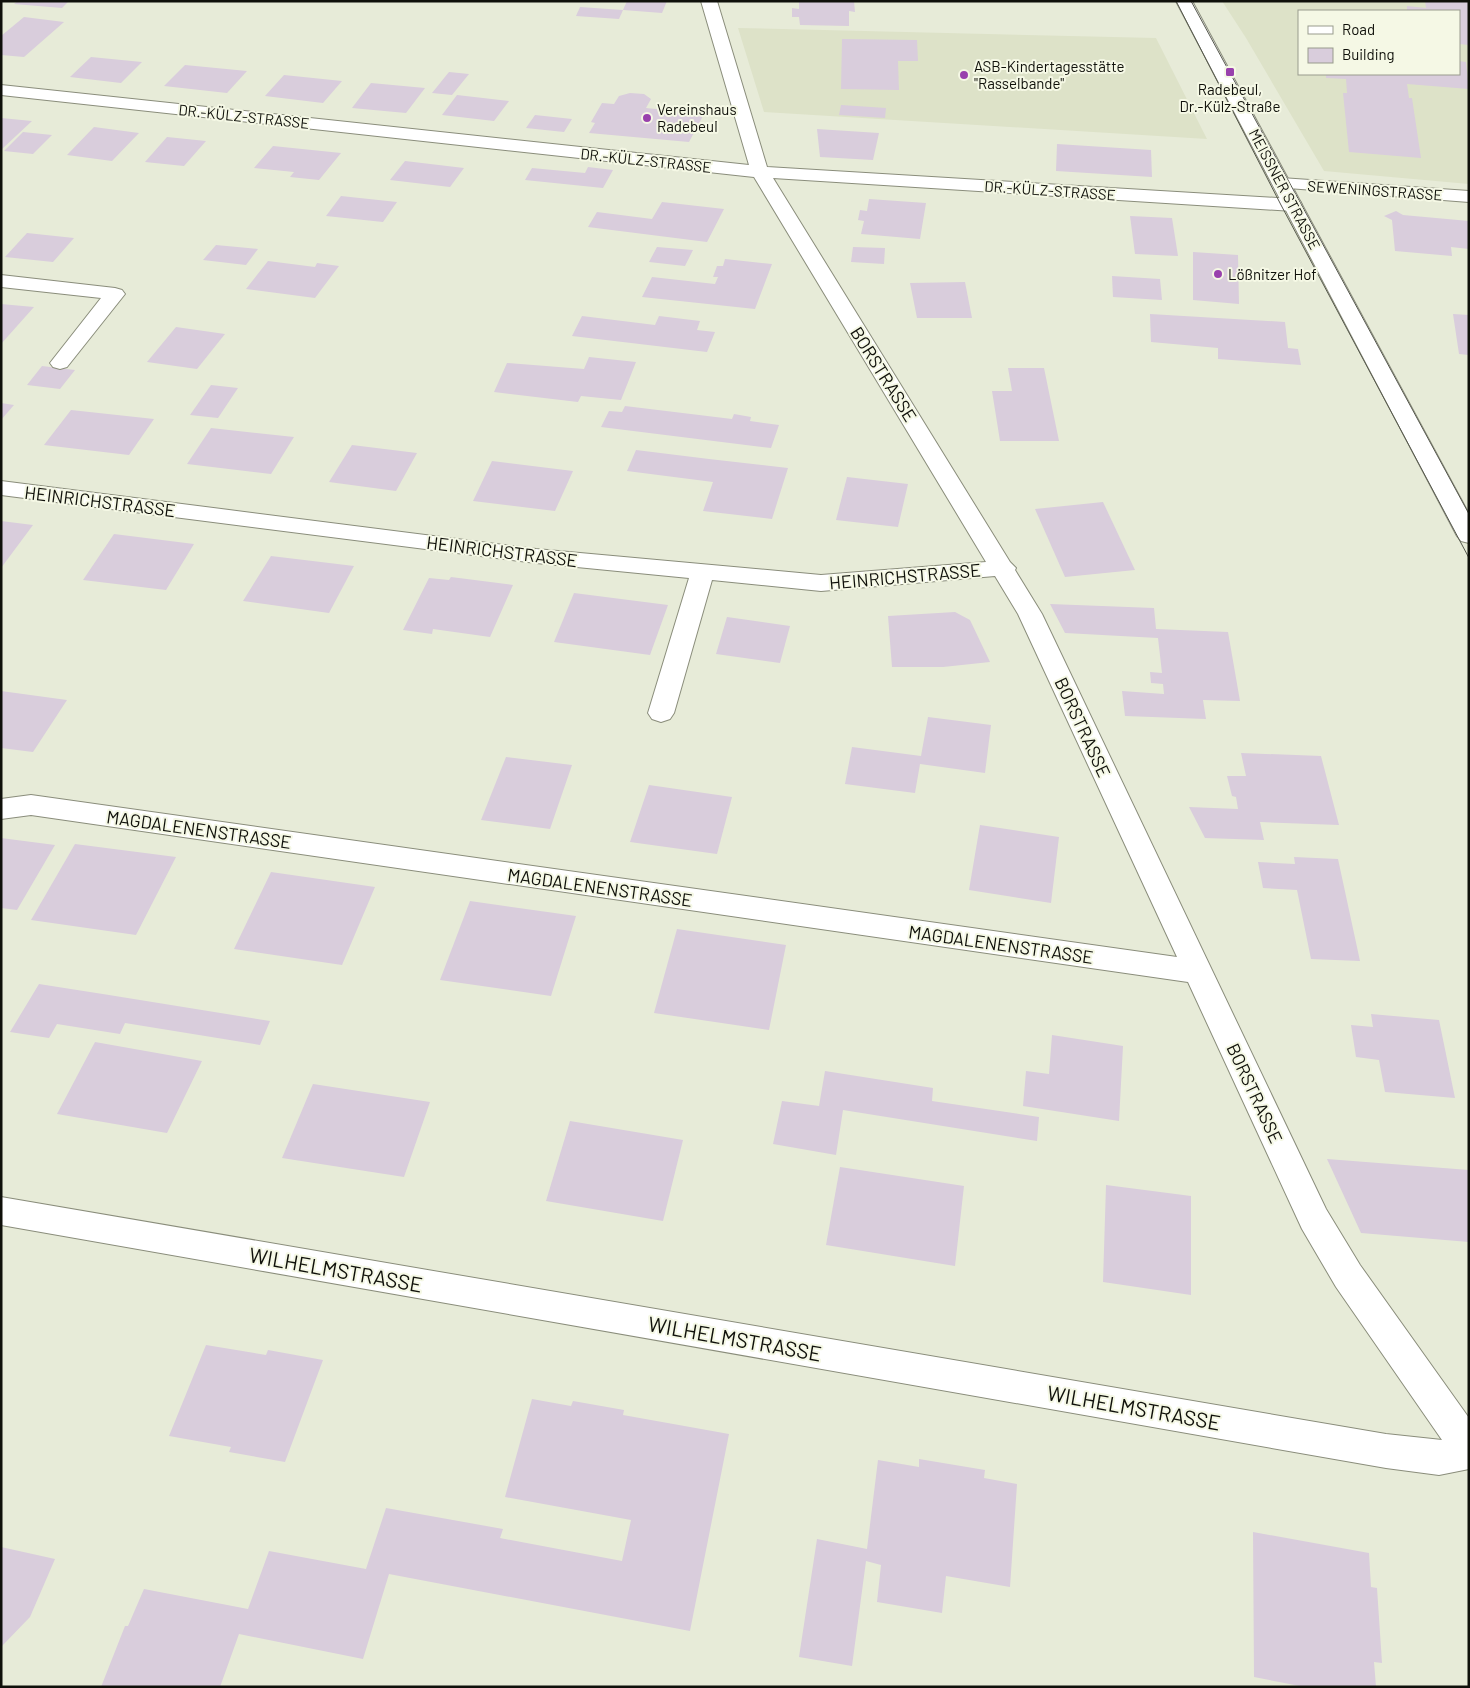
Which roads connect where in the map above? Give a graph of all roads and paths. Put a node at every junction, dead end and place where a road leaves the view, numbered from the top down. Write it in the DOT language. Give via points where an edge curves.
graph roads {
  1 [pos="709,1"];
  2 [pos="1184,1"];
  3 [pos="1,90"];
  4 [pos="760,172"];
  5 [pos="1281,184"];
  6 [pos="1469,197"];
  7 [pos="1293,206"];
  8 [pos="1,281"];
  9 [pos="60,363"];
  10 [pos="1,488"];
  11 [pos="1469,536"];
  12 [pos="1004,568"];
  13 [pos="703,572"];
  14 [pos="661,713"];
  15 [pos="1,809"];
  16 [pos="1199,972"];
  17 [pos="1,1210"];
  18 [pos="1469,1448"];
  19 [pos="1469,1452"];
  1 -- 4 [label="street, BORSTRASSE"];
  2 -- 5 [label="street, MEISSNER STRASSE"];
  3 -- 4 [label="street, DR.-KÜLZ-STRASSE"];
  4 -- 7 [label="street, DR.-KÜLZ-STRASSE"];
  4 -- 12 [label="street, BORSTRASSE"];
  5 -- 6 [label="street, SEWENINGSTRASSE"];
  5 -- 7 [label="street, MEISSNER STRASSE"];
  7 -- 11 [label="street, MEISSNER STRASSE"];
  8 -- 9 [label="street" via="115,294"];
  10 -- 13 [label="street, HEINRICHSTRASSE" via="536,556"];
  12 -- 13 [label="street, HEINRICHSTRASSE" via="821,583"];
  12 -- 16 [label="street, BORSTRASSE" via="1030,614"];
  13 -- 14 [label="street"];
  15 -- 16 [label="street, MAGDALENENSTRASSE" via="31,805"];
  16 -- 18 [label="street, BORSTRASSE" via="1314,1219 1348,1276"];
  17 -- 19 [label="street, WILHELMSTRASSE" via="1386,1451 1439,1458"];
}
